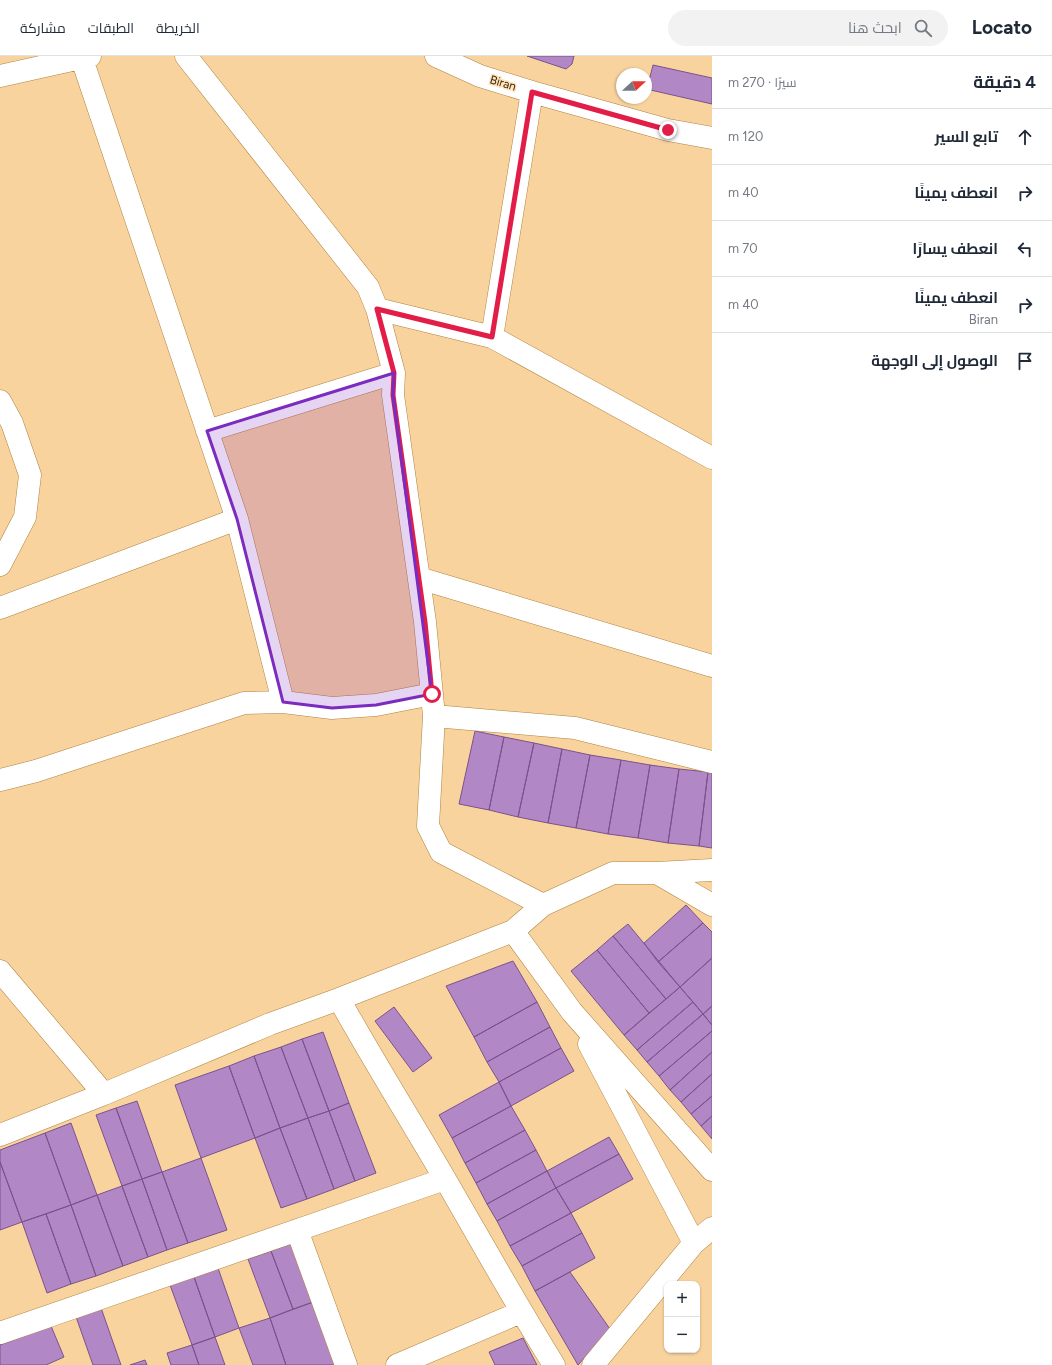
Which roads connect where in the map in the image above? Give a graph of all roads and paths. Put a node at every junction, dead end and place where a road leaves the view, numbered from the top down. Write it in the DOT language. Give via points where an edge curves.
graph roads {
  1 [pos="186,56"];
  2 [pos="436,56"];
  3 [pos="86,57"];
  4 [pos="0,76"];
  5 [pos="532,92"];
  6 [pos="712,138"];
  7 [pos="377,309"];
  8 [pos="492,337"];
  9 [pos="394,373"];
  10 [pos="0,401"];
  11 [pos="207,431"];
  12 [pos="712,458"];
  13 [pos="25,517"];
  14 [pos="237,519"];
  15 [pos="0,527"];
  16 [pos="0,565"];
  17 [pos="419,578"];
  18 [pos="0,608"];
  19 [pos="712,666"];
  20 [pos="432,694"];
  21 [pos="283,702"];
  22 [pos="434,716"];
  23 [pos="712,762"];
  24 [pos="0,780"];
  25 [pos="712,870"];
  26 [pos="656,873"];
  27 [pos="543,905"];
  28 [pos="712,905"];
  29 [pos="513,931"];
  30 [pos="0,971"];
  31 [pos="339,999"];
  32 [pos="572,1012"];
  33 [pos="104,1094"];
  34 [pos="0,1135"];
  35 [pos="712,1170"];
  36 [pos="445,1179"];
  37 [pos="712,1228"];
  38 [pos="297,1230"];
  39 [pos="694,1243"];
  40 [pos="521,1312"];
  41 [pos="0,1333"];
  42 [pos="346,1365"];
  43 [pos="397,1365"];
  44 [pos="554,1365"];
  45 [pos="593,1365"];
  1 -- 7 [label="street" via="368,287"];
  2 -- 5 [label="street, Biran" via="480,76"];
  3 -- 4 [label="street"];
  3 -- 11 [label="street"];
  5 -- 6 [label="street, Biran" via="668,130"];
  5 -- 8 [label="street"];
  7 -- 8 [label="street"];
  7 -- 9 [label="street"];
  8 -- 12 [label="street"];
  9 -- 11 [label="street"];
  9 -- 17 [label="street" via="393,395"];
  10 -- 13 [label="street" via="12,423 30,475"];
  11 -- 14 [label="street"];
  13 -- 15 [label="street"];
  13 -- 16 [label="street"];
  14 -- 18 [label="street"];
  14 -- 21 [label="street"];
  17 -- 19 [label="street"];
  17 -- 20 [label="street"];
  20 -- 21 [label="street" via="376,705 332,708"];
  20 -- 22 [label="street"];
  21 -- 24 [label="street" via="244,703 36,771"];
  22 -- 23 [label="street" via="575,728"];
  22 -- 27 [label="street" via="428,826 441,852"];
  25 -- 26 [label="street"];
  26 -- 27 [label="street" via="613,873"];
  26 -- 28 [label="street"];
  27 -- 29 [label="street"];
  29 -- 31 [label="street"];
  29 -- 32 [label="street"];
  30 -- 33 [label="street"];
  31 -- 33 [label="street" via="270,1024"];
  31 -- 36 [label="street"];
  32 -- 35 [label="street"];
  32 -- 39 [label="street"];
  33 -- 34 [label="street"];
  36 -- 38 [label="street"];
  36 -- 40 [label="street"];
  37 -- 39 [label="street"];
  38 -- 41 [label="street"];
  38 -- 42 [label="street"];
  39 -- 45 [label="street"];
  40 -- 43 [label="street"];
  40 -- 44 [label="street"];
}
